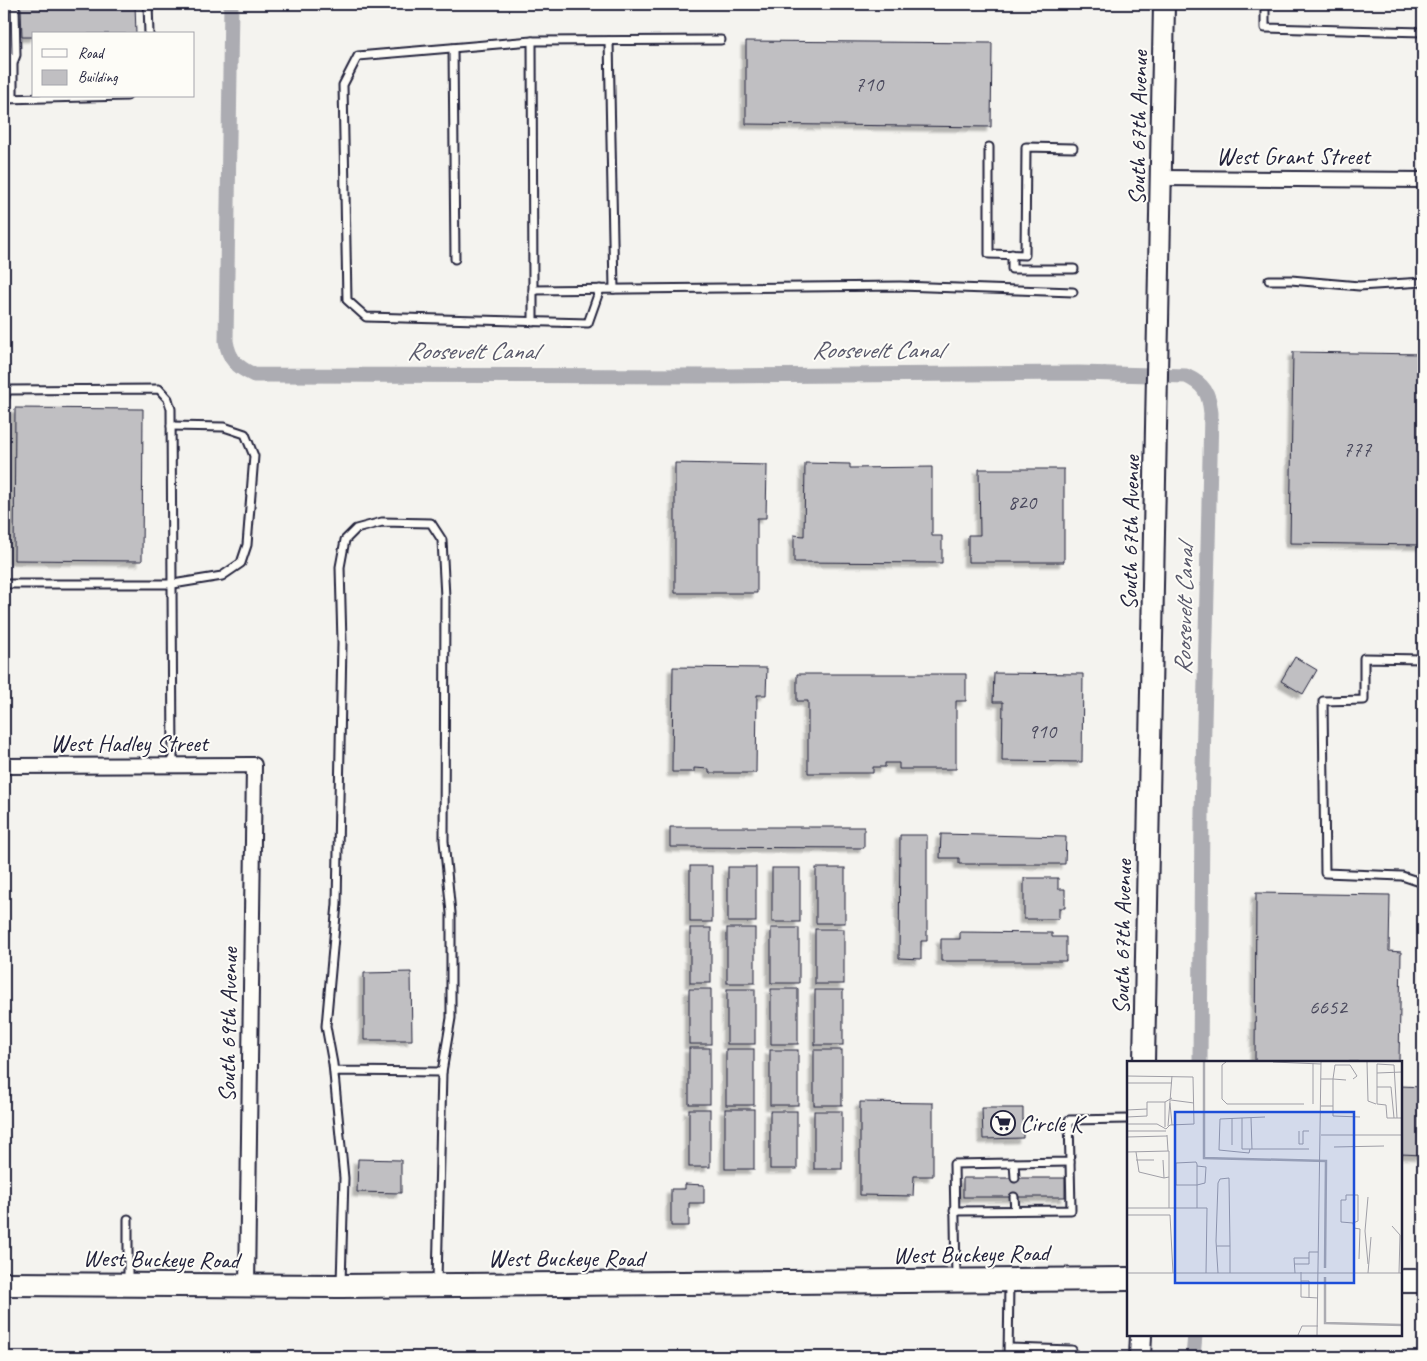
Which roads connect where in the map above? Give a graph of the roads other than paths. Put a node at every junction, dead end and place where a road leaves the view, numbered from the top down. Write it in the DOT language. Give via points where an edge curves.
graph roads {
  1 [pos="148,4"];
  2 [pos="1164,4"];
  3 [pos="1265,4"];
  4 [pos="6,8"];
  5 [pos="16,8"];
  6 [pos="149,32"];
  7 [pos="1423,32"];
  8 [pos="721,40"];
  9 [pos="532,41"];
  10 [pos="610,41"];
  11 [pos="453,48"];
  12 [pos="13,63"];
  13 [pos="13,98"];
  14 [pos="32,98"];
  15 [pos="4,99"];
  16 [pos="989,147"];
  17 [pos="1073,148"];
  18 [pos="1162,178"];
  19 [pos="1423,180"];
  20 [pos="1012,254"];
  21 [pos="455,259"];
  22 [pos="1074,269"];
  23 [pos="1269,280"];
  24 [pos="1423,282"];
  25 [pos="600,289"];
  26 [pos="614,289"];
  27 [pos="533,290"];
  28 [pos="1073,292"];
  29 [pos="533,322"];
  30 [pos="4,401"];
  31 [pos="171,426"];
  32 [pos="4,584"];
  33 [pos="173,584"];
  34 [pos="1423,659"];
  35 [pos="173,764"];
  36 [pos="254,765"];
  37 [pos="4,766"];
  38 [pos="1423,883"];
  39 [pos="1144,1061"];
  40 [pos="334,1071"];
  41 [pos="442,1072"];
  42 [pos="1127,1119"];
  43 [pos="1070,1162"];
  44 [pos="1014,1163"];
  45 [pos="1014,1178"];
  46 [pos="1014,1197"];
  47 [pos="1015,1210"];
  48 [pos="954,1211"];
  49 [pos="128,1219"];
  50 [pos="1127,1279"];
  51 [pos="956,1280"];
  52 [pos="1009,1280"];
  53 [pos="1402,1281"];
  54 [pos="1423,1281"];
  55 [pos="4,1284"];
  56 [pos="128,1284"];
  57 [pos="437,1285"];
  58 [pos="247,1286"];
  59 [pos="341,1286"];
  60 [pos="1141,1336"];
  61 [pos="1009,1348"];
  62 [pos="1008,1357"];
  63 [pos="1072,1357"];
  64 [pos="1140,1357"];
  1 -- 6 [label="lane"];
  2 -- 18 [label="main road, South 67th Avenue"];
  3 -- 7 [label="lane" via="1265,28"];
  4 -- 12 [label="lane" via="8,54"];
  5 -- 12 [label="lane" via="16,55"];
  8 -- 10 [label="lane"];
  9 -- 10 [label="lane"];
  9 -- 11 [label="lane"];
  9 -- 27 [label="lane"];
  10 -- 26 [label="lane"];
  11 -- 21 [label="lane"];
  11 -- 29 [label="lane" via="358,56 343,85 347,300 366,316"];
  12 -- 13 [label="lane"];
  13 -- 14 [label="lane"];
  13 -- 15 [label="lane"];
  16 -- 20 [label="lane" via="989,254"];
  17 -- 20 [label="lane" via="1026,147 1025,255"];
  18 -- 19 [label="street, West Grant Street"];
  18 -- 39 [label="main road, South 67th Avenue"];
  20 -- 22 [label="lane" via="1012,269"];
  23 -- 24 [label="lane" via="1359,286"];
  25 -- 26 [label="lane"];
  25 -- 27 [label="lane"];
  25 -- 29 [label="lane" via="588,323"];
  26 -- 28 [label="lane" via="900,286"];
  27 -- 29 [label="lane"];
  30 -- 31 [label="lane" via="7,390 160,389 168,399"];
  31 -- 33 [label="lane"];
  31 -- 33 [label="lane" via="224,426 245,434 254,456 247,545 241,563 222,576"];
  32 -- 33 [label="lane"];
  33 -- 35 [label="lane"];
  34 -- 38 [label="lane" via="1364,658 1364,700 1323,701 1325,873 1402,876"];
  35 -- 36 [label="street, West Hadley Street"];
  35 -- 37 [label="street, West Hadley Street"];
  36 -- 58 [label="street, South 69th Avenue"];
  40 -- 41 [label="lane"];
  40 -- 41 [label="lane" via="326,1026 337,904 342,643 340,567 345,540 356,528 392,522 431,523 442,540 445,597 444,841 451,932 451,1018"];
  40 -- 59 [label="lane" via="344,1178"];
  41 -- 57 [label="lane"];
  42 -- 43 [label="lane" via="1069,1120"];
  43 -- 44 [label="lane"];
  43 -- 47 [label="lane" via="1070,1210"];
  44 -- 45 [label="lane"];
  44 -- 48 [label="lane" via="954,1164"];
  46 -- 47 [label="lane"];
  47 -- 48 [label="lane"];
  48 -- 51 [label="lane"];
  49 -- 56 [label="lane"];
  50 -- 52 [label="main road, West Buckeye Road"];
  51 -- 52 [label="main road, West Buckeye Road"];
  51 -- 57 [label="main road, West Buckeye Road"];
  52 -- 61 [label="lane"];
  53 -- 54 [label="main road"];
  55 -- 56 [label="main road, West Buckeye Road"];
  56 -- 58 [label="main road, West Buckeye Road"];
  57 -- 59 [label="main road, West Buckeye Road"];
  58 -- 59 [label="main road, West Buckeye Road"];
  60 -- 64 [label="main road"];
  61 -- 62 [label="lane"];
  61 -- 63 [label="lane" via="1072,1350"];
}
